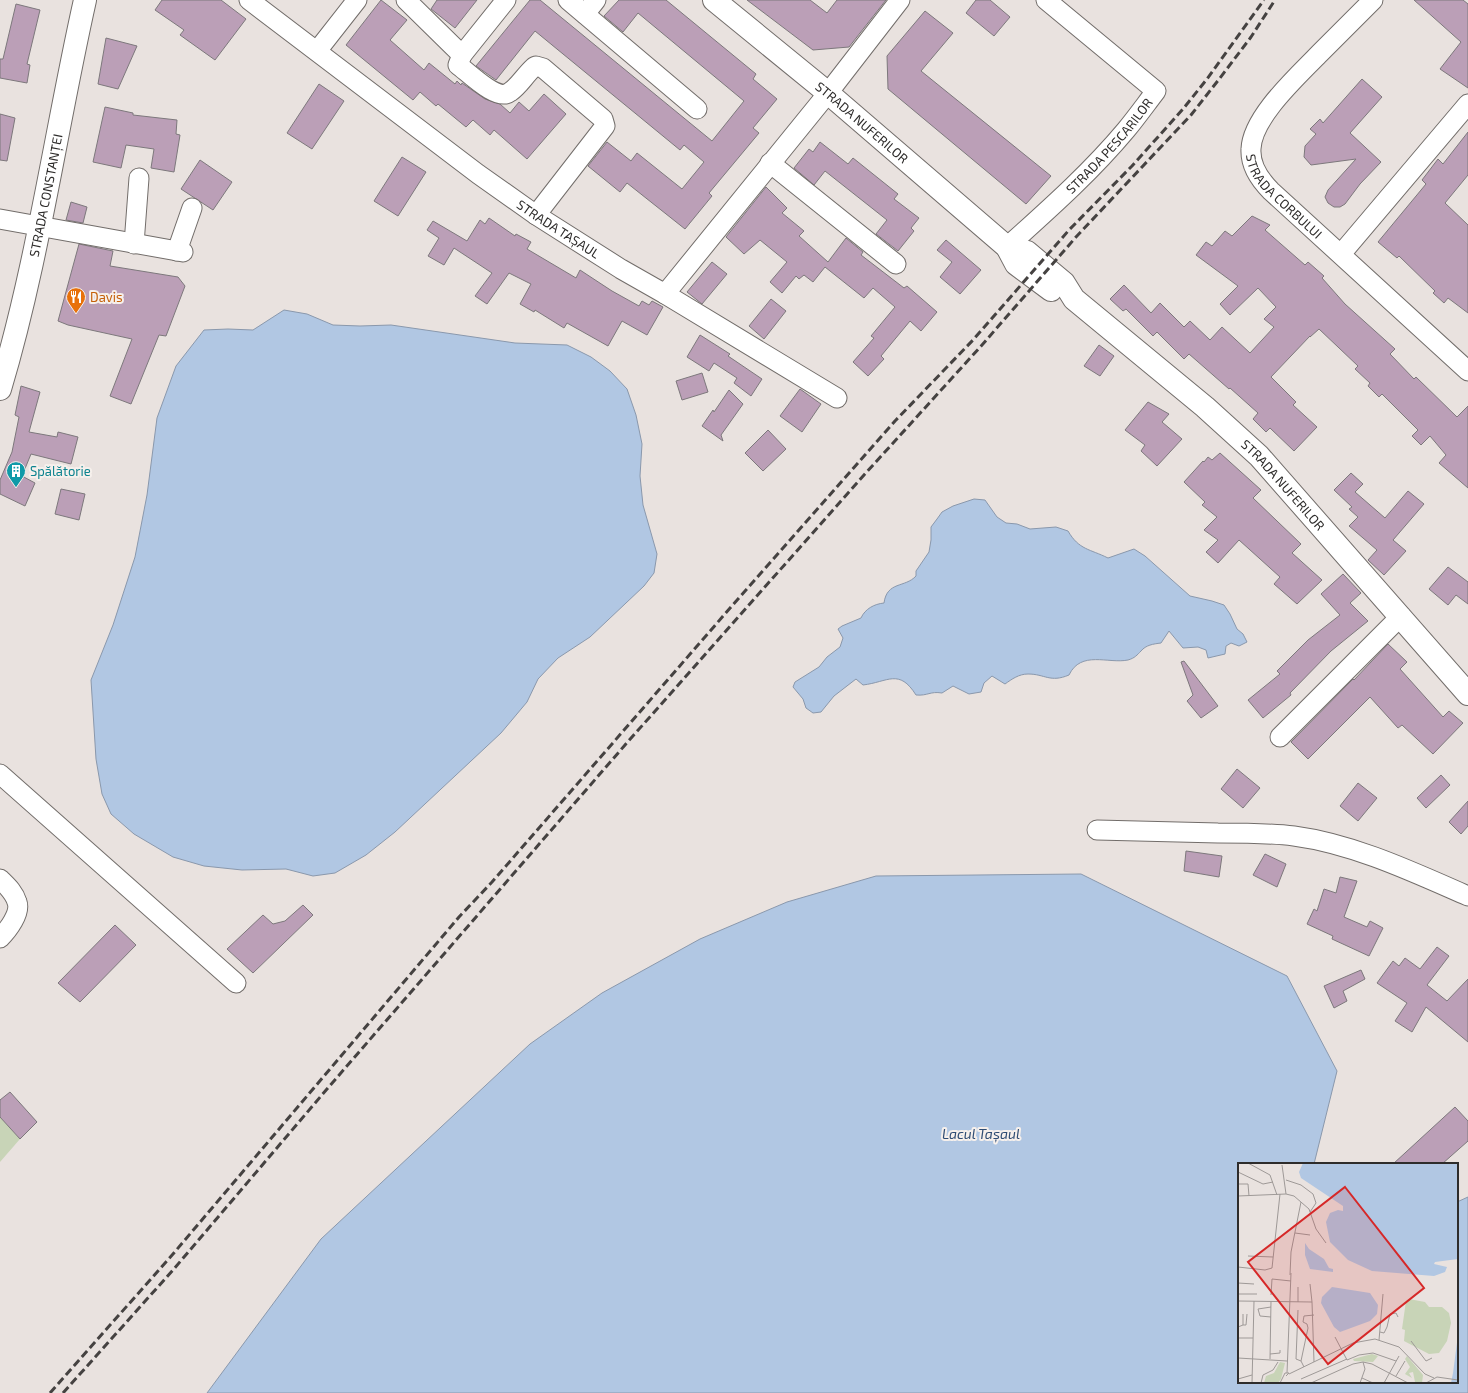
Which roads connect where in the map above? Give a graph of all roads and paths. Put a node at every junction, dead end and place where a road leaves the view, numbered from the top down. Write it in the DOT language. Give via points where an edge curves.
graph roads {
  1 [pos="85,0"];
  2 [pos="250,0"];
  3 [pos="357,0"];
  4 [pos="506,0"];
  5 [pos="568,0"];
  6 [pos="714,0"];
  7 [pos="900,0"];
  8 [pos="1046,0"];
  9 [pos="1373,0"];
  10 [pos="412,2"];
  11 [pos="590,7"];
  12 [pos="316,51"];
  13 [pos="462,55"];
  14 [pos="828,93"];
  15 [pos="1468,104"];
  16 [pos="697,109"];
  17 [pos="770,164"];
  18 [pos="139,178"];
  19 [pos="192,208"];
  20 [pos="536,215"];
  21 [pos="0,219"];
  22 [pos="39,226"];
  23 [pos="134,244"];
  24 [pos="1007,247"];
  25 [pos="1341,254"];
  26 [pos="896,264"];
  27 [pos="665,294"];
  28 [pos="1468,371"];
  29 [pos="0,389"];
  30 [pos="837,398"];
  31 [pos="1401,616"];
  32 [pos="1468,694"];
  33 [pos="1280,737"];
  34 [pos="0,774"];
  35 [pos="1097,830"];
  36 [pos="0,879"];
  37 [pos="1468,896"];
  38 [pos="0,938"];
  39 [pos="236,983"];
  1 -- 22 [label="street, STRADA CONSTANȚEI"];
  2 -- 12 [label="street, STRADA TAȘAUL"];
  3 -- 12 [label="street"];
  4 -- 13 [label="street"];
  5 -- 11 [label="street"];
  6 -- 14 [label="street, STRADA NUFERILOR"];
  7 -- 14 [label="street"];
  8 -- 24 [label="street, STRADA PESCARILOR" via="1156,91 1102,156"];
  9 -- 25 [label="street, STRADA CORBULUI" via="1280,95 1260,121 1251,147 1251,159 1261,181"];
  10 -- 13 [label="street"];
  11 -- 16 [label="street"];
  12 -- 20 [label="street, STRADA TAȘAUL"];
  13 -- 20 [label="street" via="458,65 493,92 502,94 509,93 534,67 543,68 603,119 605,126"];
  14 -- 17 [label="street"];
  14 -- 24 [label="street, STRADA NUFERILOR"];
  15 -- 25 [label="street"];
  17 -- 26 [label="street"];
  17 -- 27 [label="street"];
  18 -- 23 [label="street"];
  19 -- 23 [label="street" via="180,252"];
  20 -- 27 [label="street, STRADA TAȘAUL"];
  21 -- 22 [label="street"];
  22 -- 23 [label="street"];
  22 -- 29 [label="street, STRADA CONSTANȚEI"];
  24 -- 31 [label="street, STRADA NUFERILOR" via="1027,252 1064,283 1074,299 1260,456"];
  25 -- 28 [label="street, STRADA CORBULUI"];
  27 -- 30 [label="street, STRADA TAȘAUL"];
  31 -- 32 [label="street, STRADA NUFERILOR"];
  31 -- 33 [label="street"];
  34 -- 39 [label="street"];
  35 -- 37 [label="street" via="1294,836 1364,854"];
  36 -- 38 [label="street" via="12,891 18,903 15,918"];
}
